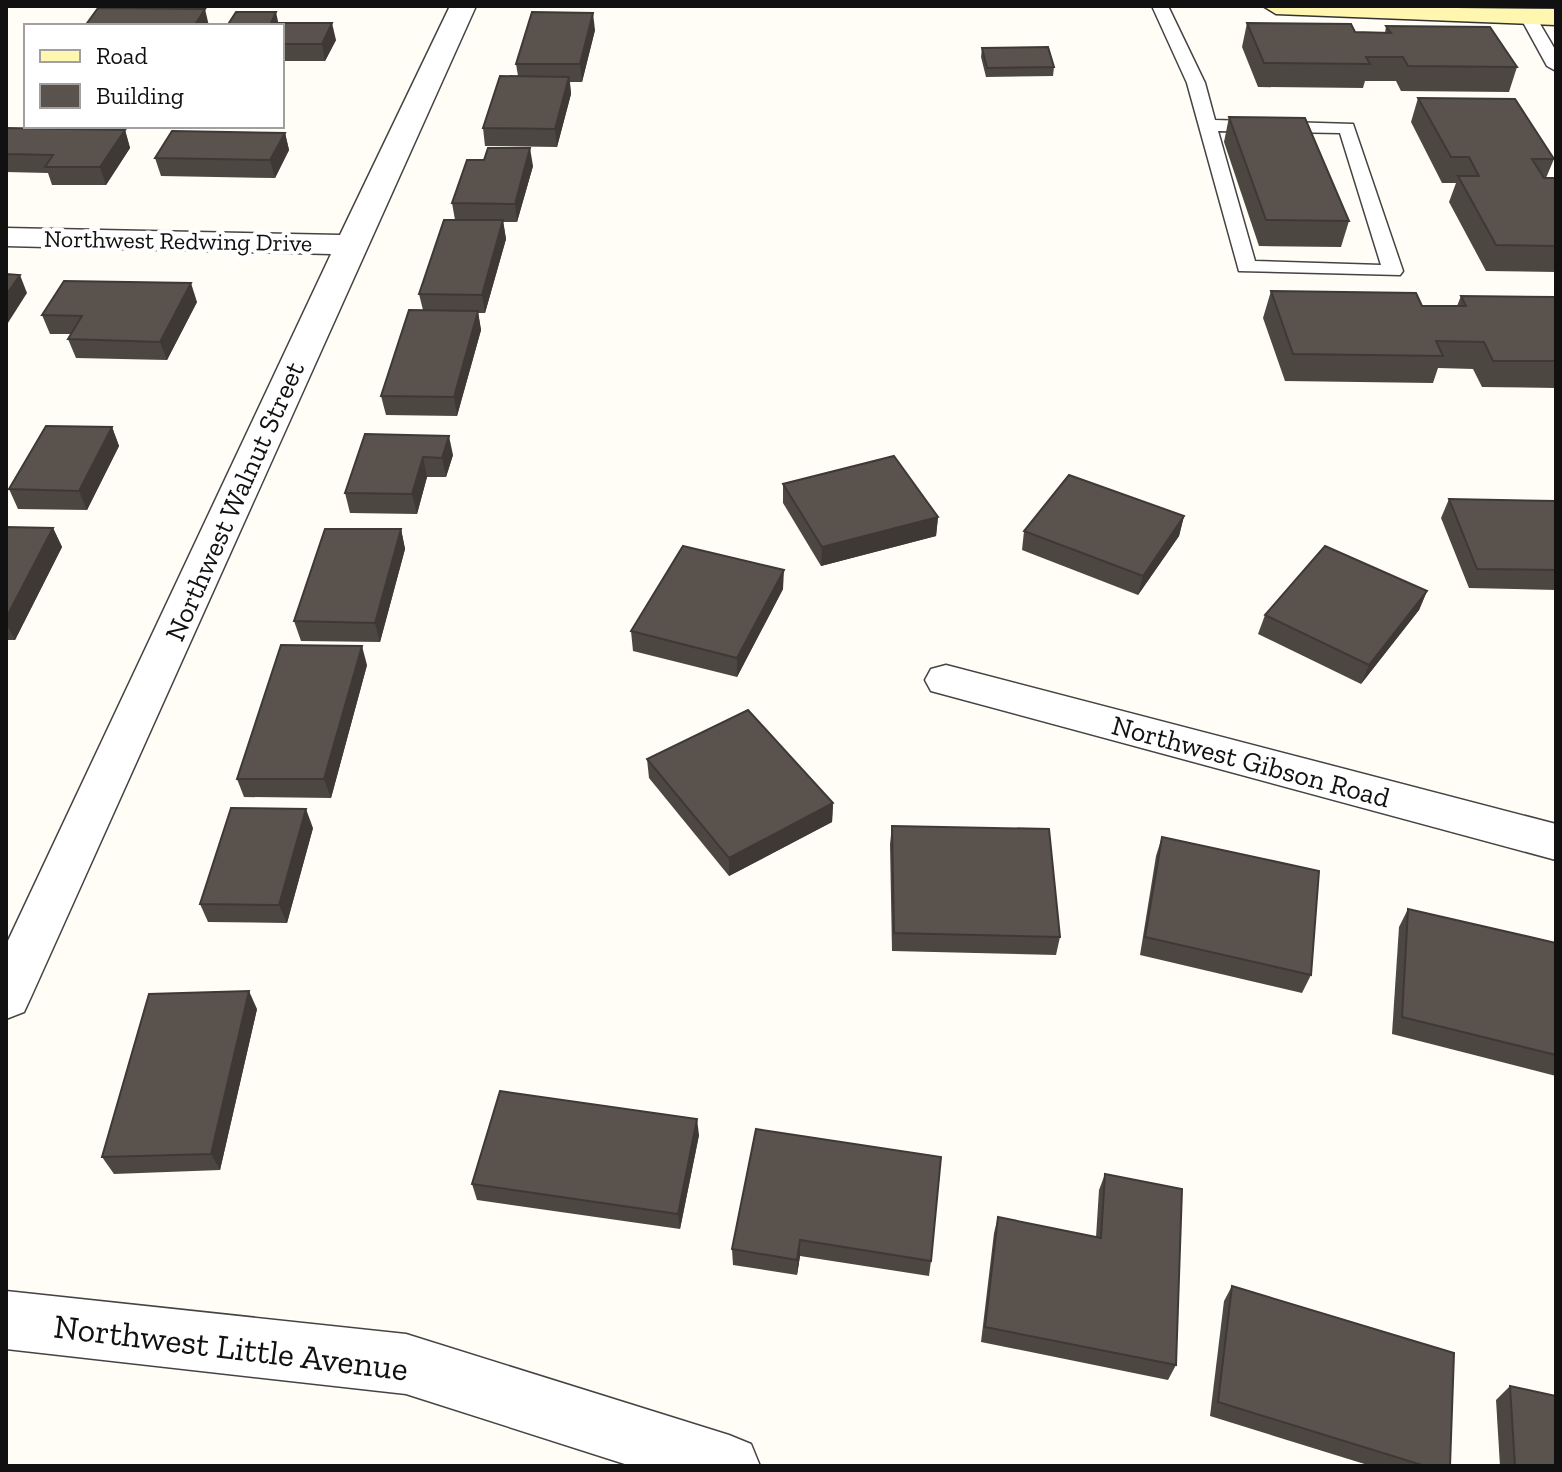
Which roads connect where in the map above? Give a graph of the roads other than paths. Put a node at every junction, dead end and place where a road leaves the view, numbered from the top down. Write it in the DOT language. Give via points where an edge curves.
graph roads {
  1 [pos="463,6"];
  2 [pos="1160,6"];
  3 [pos="1276,6"];
  4 [pos="1527,15"];
  5 [pos="1556,17"];
  6 [pos="1556,66"];
  7 [pos="1207,125"];
  8 [pos="6,237"];
  9 [pos="349,245"];
  10 [pos="946,680"];
  11 [pos="1556,842"];
  12 [pos="6,997"];
  13 [pos="6,1320"];
  14 [pos="729,1466"];
  1 -- 9 [label="street, Northwest Walnut Street"];
  2 -- 7 [label="lane" via="1196,83"];
  3 -- 4 [label="street"];
  4 -- 5 [label="street"];
  4 -- 6 [label="lane"];
  7 -- 7 [label="lane" via="1246,267 1393,271 1347,128"];
  8 -- 9 [label="street, Northwest Redwing Drive"];
  9 -- 12 [label="street, Northwest Walnut Street"];
  10 -- 11 [label="street, Northwest Gibson Road"];
  13 -- 14 [label="street, Northwest Little Avenue" via="406,1364"];
}
